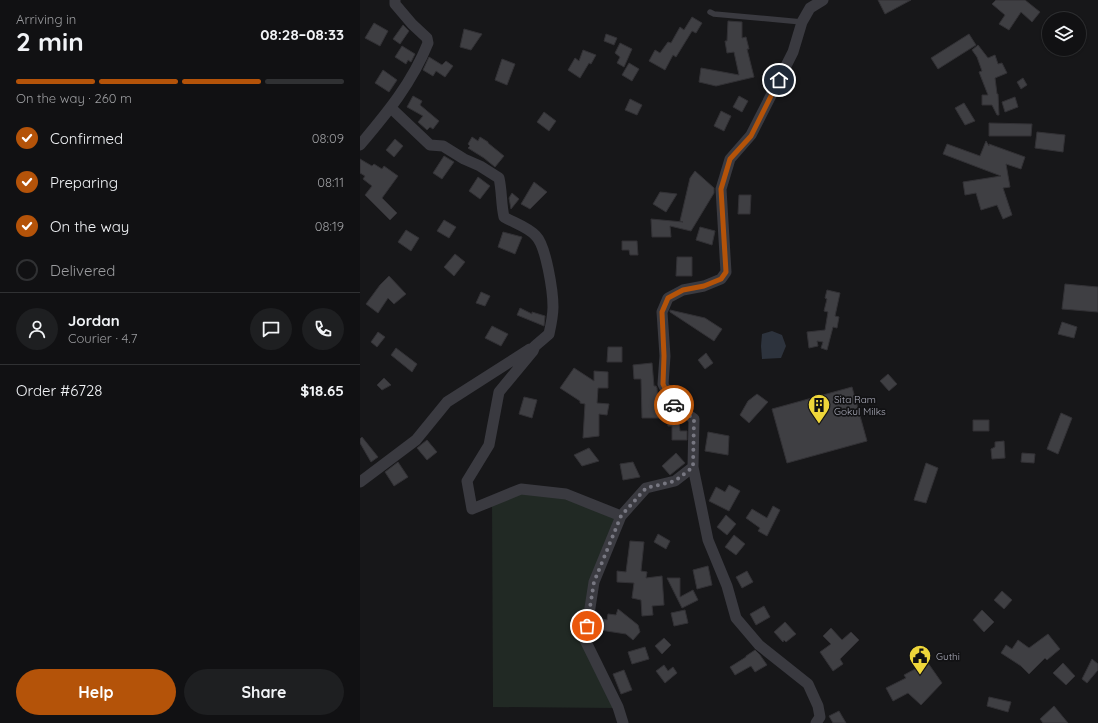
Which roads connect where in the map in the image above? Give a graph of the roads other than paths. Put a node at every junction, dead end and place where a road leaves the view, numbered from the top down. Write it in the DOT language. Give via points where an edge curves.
graph roads {
  1 [pos="395,0"];
  2 [pos="823,0"];
  3 [pos="710,12"];
  4 [pos="802,22"];
  5 [pos="391,108"];
  6 [pos="360,145"];
  7 [pos="535,346"];
  8 [pos="693,467"];
  9 [pos="360,482"];
  10 [pos="621,516"];
  11 [pos="623,723"];
  12 [pos="816,723"];
  1 -- 5 [label="street" via="395,4 427,38 428,43 412,78"];
  2 -- 4 [label="street" via="810,8"];
  3 -- 4 [label="lane"];
  4 -- 8 [label="street" via="793,52 751,136 730,159 721,189 726,272 721,279 683,290 668,298 662,312 663,384 672,403 694,419"];
  5 -- 6 [label="street"];
  5 -- 7 [label="street" via="430,145 443,146 499,178 504,217 536,236 541,243 550,274 553,308 549,334"];
  7 -- 9 [label="street" via="447,402 416,440"];
  7 -- 10 [label="street" via="499,392 489,445 467,481 472,509 521,489 566,494"];
  8 -- 10 [label="street" via="675,481 646,488"];
  8 -- 12 [label="street" via="708,540 727,586 736,618 759,645 808,684 818,706 820,717"];
  10 -- 11 [label="street" via="594,582 585,640 618,707"];
}
